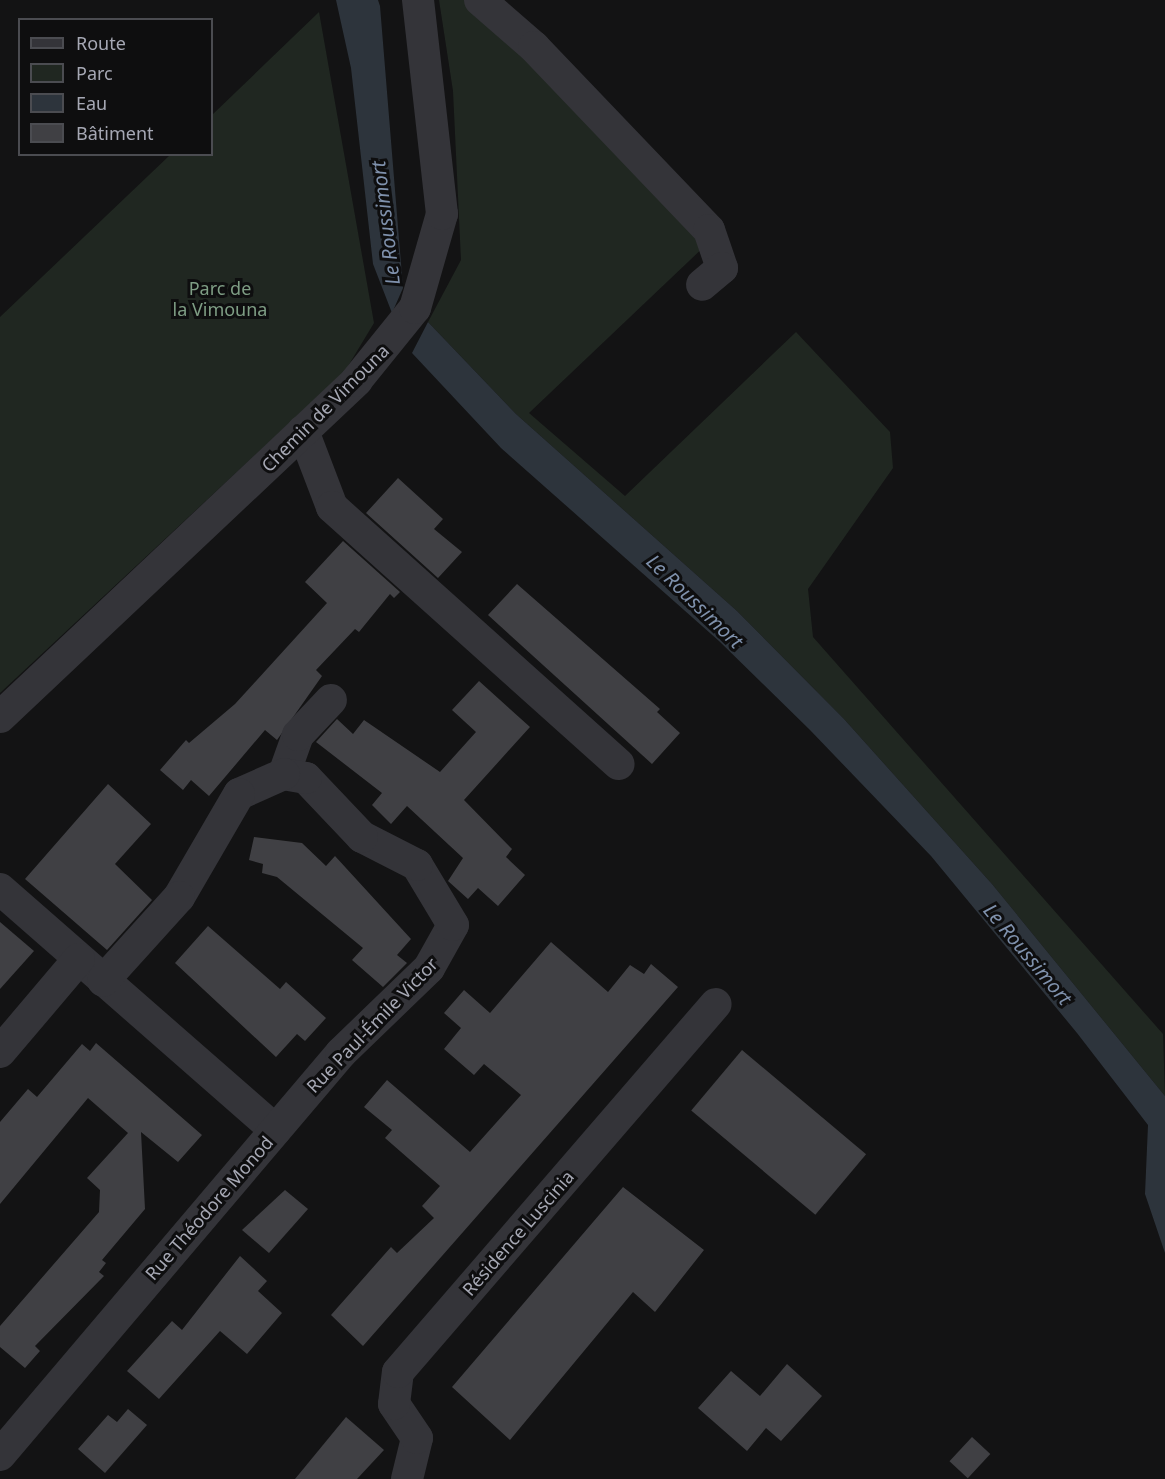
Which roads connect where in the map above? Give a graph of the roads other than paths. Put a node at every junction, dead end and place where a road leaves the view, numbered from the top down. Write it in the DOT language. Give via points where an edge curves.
graph roads {
  1 [pos="418,0"];
  2 [pos="480,0"];
  3 [pos="702,285"];
  4 [pos="303,431"];
  5 [pos="331,700"];
  6 [pos="0,717"];
  7 [pos="618,764"];
  8 [pos="284,774"];
  9 [pos="0,889"];
  10 [pos="79,959"];
  11 [pos="103,981"];
  12 [pos="716,1004"];
  13 [pos="0,1052"];
  14 [pos="275,1130"];
  15 [pos="0,1455"];
  16 [pos="407,1479"];
  1 -- 4 [label="street, Chemin de Vimouna" via="442,214 416,308 394,338"];
  2 -- 3 [label="street" via="534,47 709,230 722,268"];
  4 -- 6 [label="street, Chemin de Vimouna"];
  4 -- 7 [label="street" via="332,507"];
  5 -- 8 [label="street" via="298,735"];
  8 -- 11 [label="street" via="240,794 179,897"];
  8 -- 14 [label="street, Rue Paul-Émile Victor" via="306,778 362,837 417,865 453,925 429,968 341,1053"];
  9 -- 10 [label="street, Rue Théodore Monod"];
  10 -- 11 [label="street, Rue Théodore Monod"];
  10 -- 13 [label="street"];
  11 -- 14 [label="street, Rue Théodore Monod"];
  12 -- 16 [label="street, Résidence Luscinia" via="398,1372 394,1404 417,1438"];
  14 -- 15 [label="street, Rue Théodore Monod"];
}
